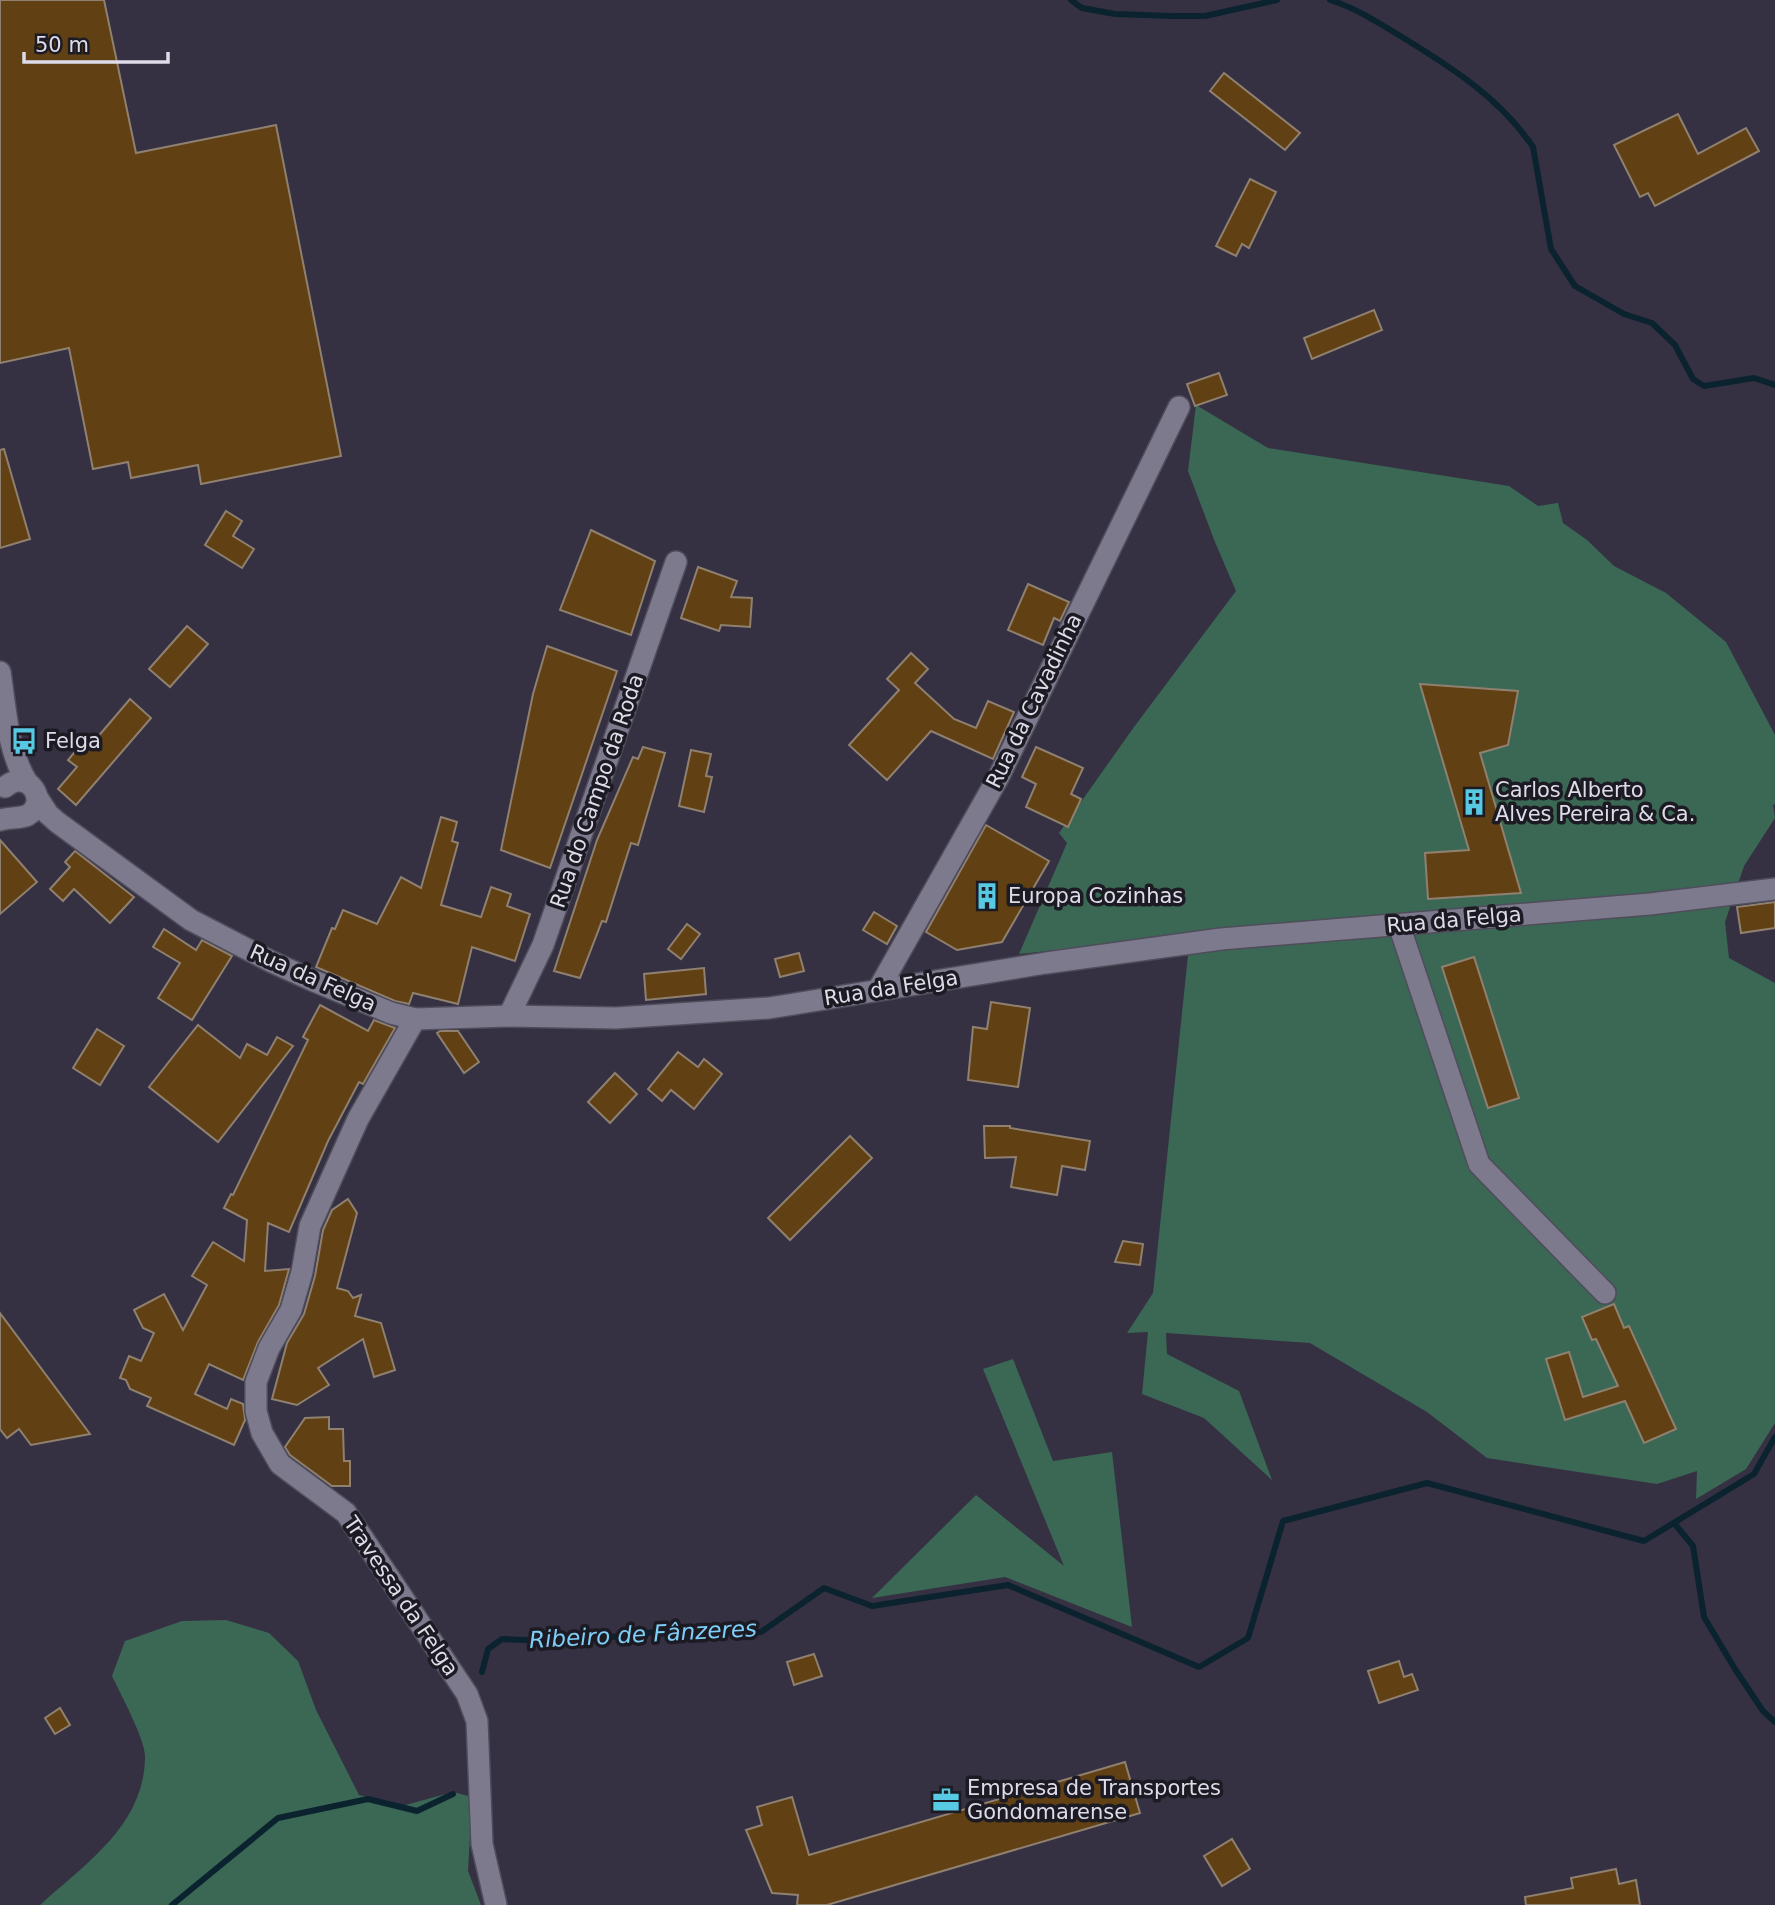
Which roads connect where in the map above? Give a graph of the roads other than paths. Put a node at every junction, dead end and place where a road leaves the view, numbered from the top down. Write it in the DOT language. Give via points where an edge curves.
graph roads {
  1 [pos="1179,407"];
  2 [pos="676,562"];
  3 [pos="0,672"];
  4 [pos="12,747"];
  5 [pos="32,790"];
  6 [pos="2,794"];
  7 [pos="13,818"];
  8 [pos="57,822"];
  9 [pos="1775,889"];
  10 [pos="1399,925"];
  11 [pos="878,990"];
  12 [pos="509,1016"];
  13 [pos="415,1019"];
  14 [pos="1605,1293"];
  15 [pos="496,1905"];
  1 -- 11 [label="street, Rua da Cavadinha" via="999,776"];
  2 -- 12 [label="street, Rua do Campo da Roda" via="543,945"];
  3 -- 4 [label="street"];
  4 -- 5 [label="street, Rua da Felga"];
  4 -- 6 [label="street" via="13,763"];
  5 -- 6 [label="street" via="15,781"];
  5 -- 7 [label="street" via="35,808"];
  5 -- 8 [label="street, Rua da Felga"];
  6 -- 7 [label="street" via="4,810"];
  7 -- 8 [label="street, Rua da Felga"];
  8 -- 13 [label="street, Rua da Felga" via="191,920 314,981"];
  9 -- 10 [label="street, Rua da Felga"];
  10 -- 11 [label="street, Rua da Felga" via="1221,939"];
  10 -- 14 [label="street" via="1479,1164"];
  11 -- 12 [label="street, Rua da Felga" via="755,1009 616,1018"];
  12 -- 13 [label="street, Rua da Felga"];
  13 -- 15 [label="street, Travessa da Felga" via="358,1119 310,1226 291,1310 256,1382 256,1410 262,1433 280,1464 346,1513 467,1694 477,1721 482,1843"];
}
